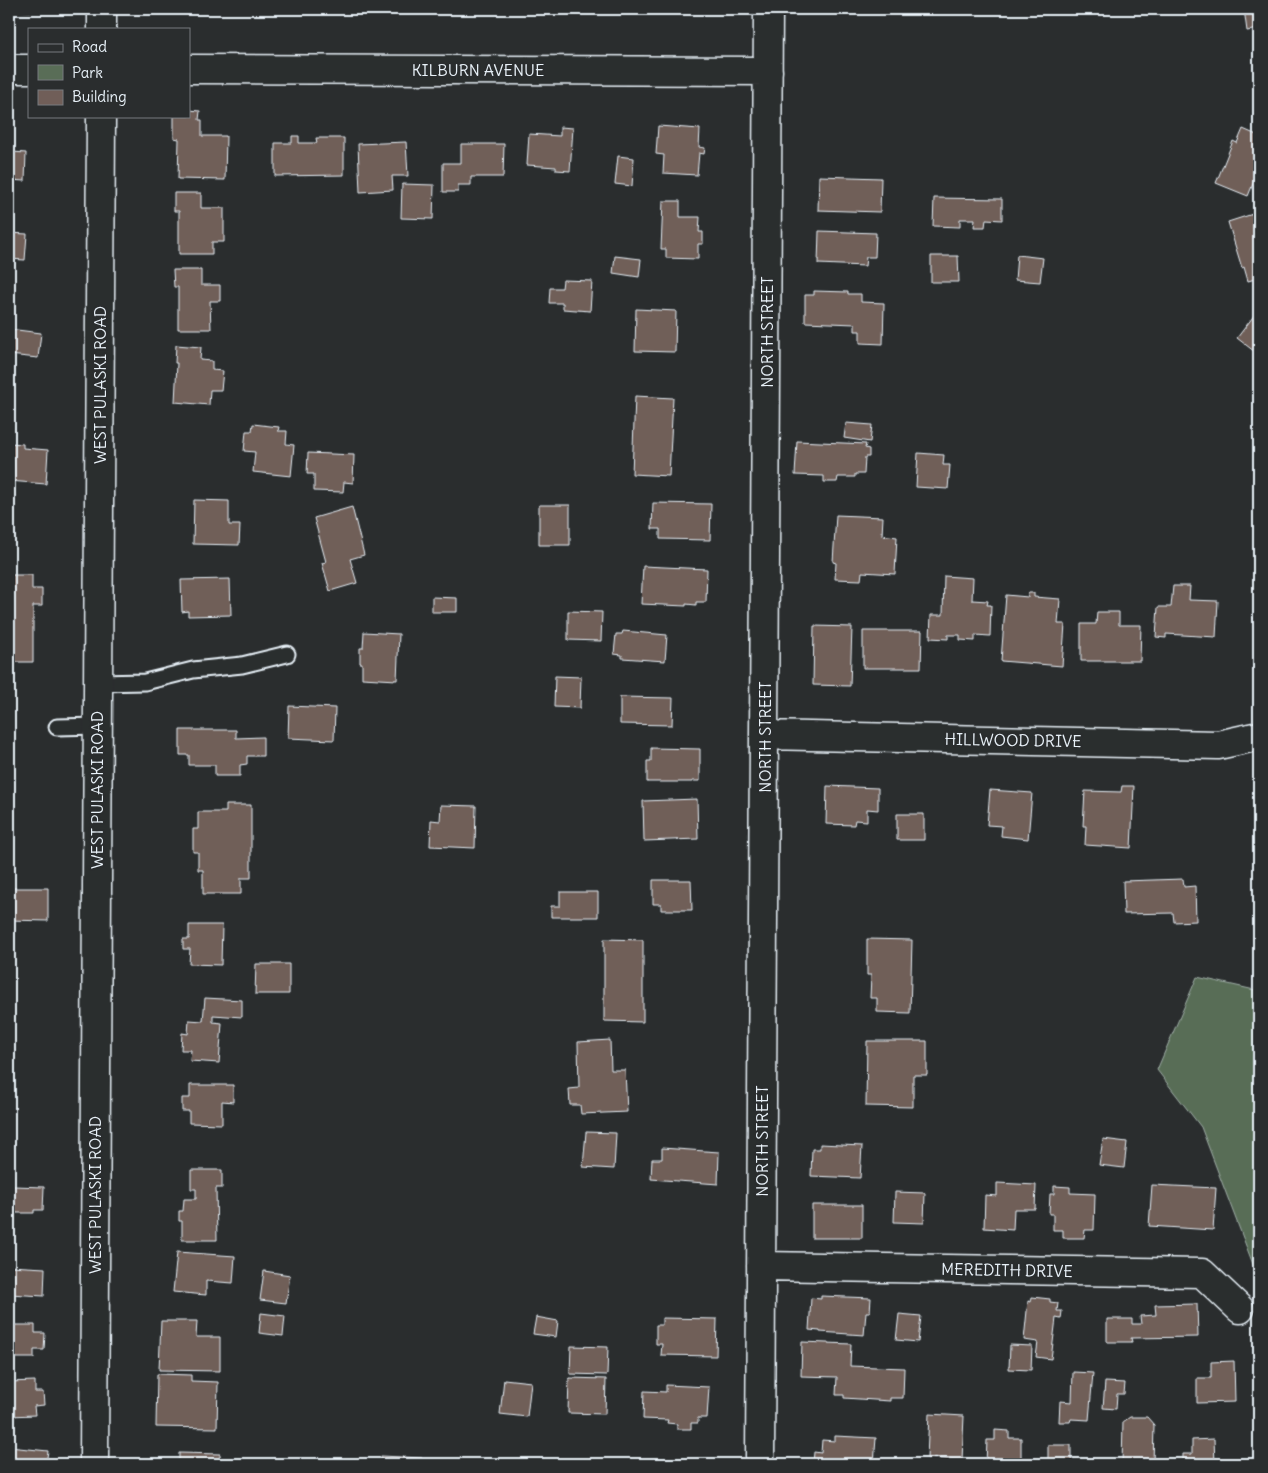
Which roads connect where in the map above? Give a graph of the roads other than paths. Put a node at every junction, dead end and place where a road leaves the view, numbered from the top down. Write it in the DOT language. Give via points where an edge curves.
graph roads {
  1 [pos="102,9"];
  2 [pos="768,9"];
  3 [pos="102,28"];
  4 [pos="9,69"];
  5 [pos="28,69"];
  6 [pos="190,69"];
  7 [pos="768,71"];
  8 [pos="101,118"];
  9 [pos="286,654"];
  10 [pos="98,683"];
  11 [pos="98,726"];
  12 [pos="57,727"];
  13 [pos="765,735"];
  14 [pos="1259,736"];
  15 [pos="761,1266"];
  16 [pos="1240,1309"];
  17 [pos="94,1464"];
  18 [pos="760,1464"];
  1 -- 3 [label="street"];
  2 -- 7 [label="street, NORTH STREET"];
  4 -- 5 [label="street"];
  6 -- 7 [label="street, KILBURN AVENUE"];
  7 -- 13 [label="street, NORTH STREET"];
  8 -- 10 [label="street, WEST PULASKI ROAD"];
  9 -- 10 [label="lane" via="145,682"];
  10 -- 11 [label="street, WEST PULASKI ROAD"];
  11 -- 12 [label="lane"];
  11 -- 17 [label="street, WEST PULASKI ROAD"];
  13 -- 14 [label="street, HILLWOOD DRIVE" via="1218,745"];
  13 -- 15 [label="street, NORTH STREET"];
  15 -- 16 [label="street, MEREDITH DRIVE" via="1202,1273"];
  15 -- 18 [label="street, NORTH STREET"];
}
